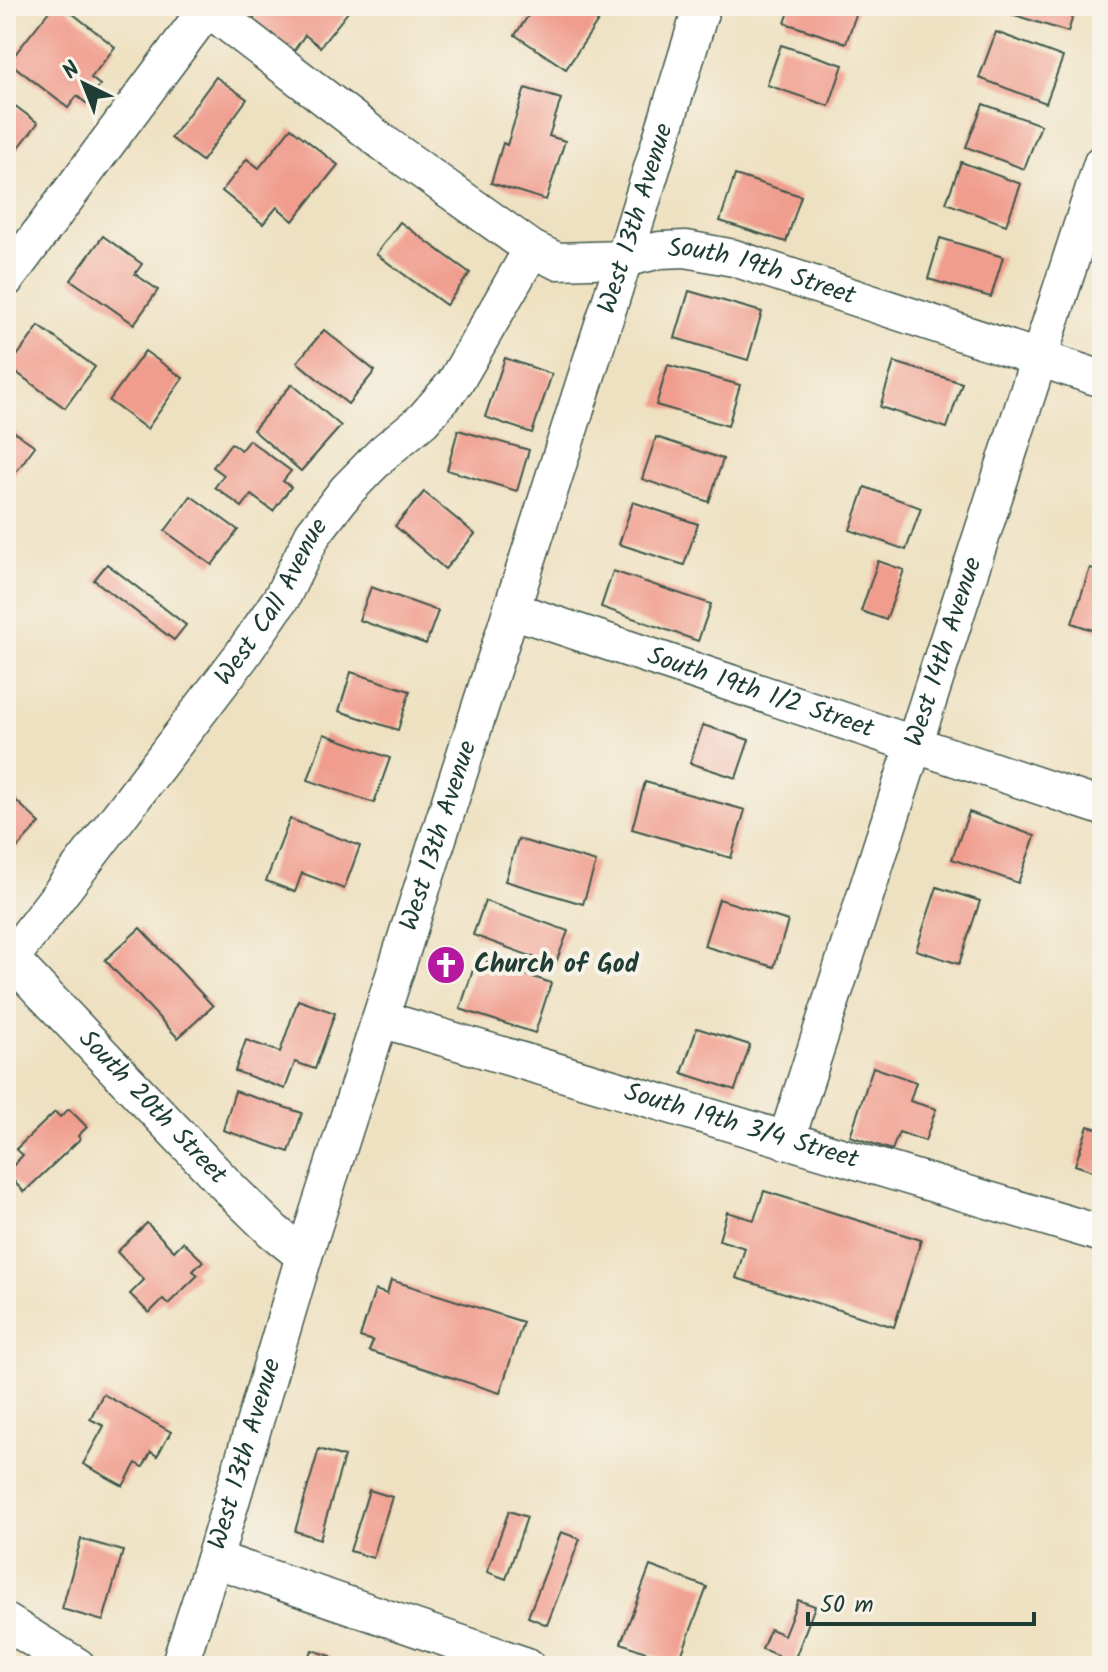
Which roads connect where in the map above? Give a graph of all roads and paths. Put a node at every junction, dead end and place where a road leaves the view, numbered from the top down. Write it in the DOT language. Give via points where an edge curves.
graph roads {
  1 [pos="702,6"];
  2 [pos="207,7"];
  3 [pos="1102,163"];
  4 [pos="532,249"];
  5 [pos="624,259"];
  6 [pos="6,279"];
  7 [pos="1040,360"];
  8 [pos="1102,379"];
  9 [pos="512,610"];
  10 [pos="915,746"];
  11 [pos="1102,807"];
  12 [pos="8,956"];
  13 [pos="381,1019"];
  14 [pos="786,1141"];
  15 [pos="1102,1234"];
  16 [pos="304,1256"];
  17 [pos="214,1559"];
  18 [pos="6,1622"];
  19 [pos="77,1666"];
  20 [pos="179,1666"];
  21 [pos="527,1666"];
  1 -- 5 [label="street, West 13th Avenue"];
  2 -- 4 [label="street, South 19th Street"];
  2 -- 6 [label="street"];
  3 -- 7 [label="street, West 14th Avenue"];
  4 -- 5 [label="street, South 19th Street" via="557,261"];
  4 -- 12 [label="street, West Call Avenue" via="455,383 347,490 313,534 282,597 242,655"];
  5 -- 7 [label="street, South 19th Street" via="686,249 734,258"];
  5 -- 9 [label="street, West 13th Avenue"];
  7 -- 8 [label="street, South 19th Street"];
  7 -- 10 [label="street, West 14th Avenue"];
  9 -- 10 [label="street, South 19th 1/2 Street"];
  9 -- 13 [label="street, West 13th Avenue"];
  10 -- 11 [label="street, South 19th 1/2 Street"];
  10 -- 14 [label="street, West 14th Avenue"];
  12 -- 16 [label="street, South 20th Street" via="232,1191"];
  13 -- 14 [label="street, South 19th 3/4 Street"];
  13 -- 16 [label="street, West 13th Avenue"];
  14 -- 15 [label="street, South 19th 3/4 Street"];
  16 -- 17 [label="street, West 13th Avenue"];
  17 -- 20 [label="street, West 13th Avenue"];
  17 -- 21 [label="street"];
  18 -- 19 [label="street"];
}
